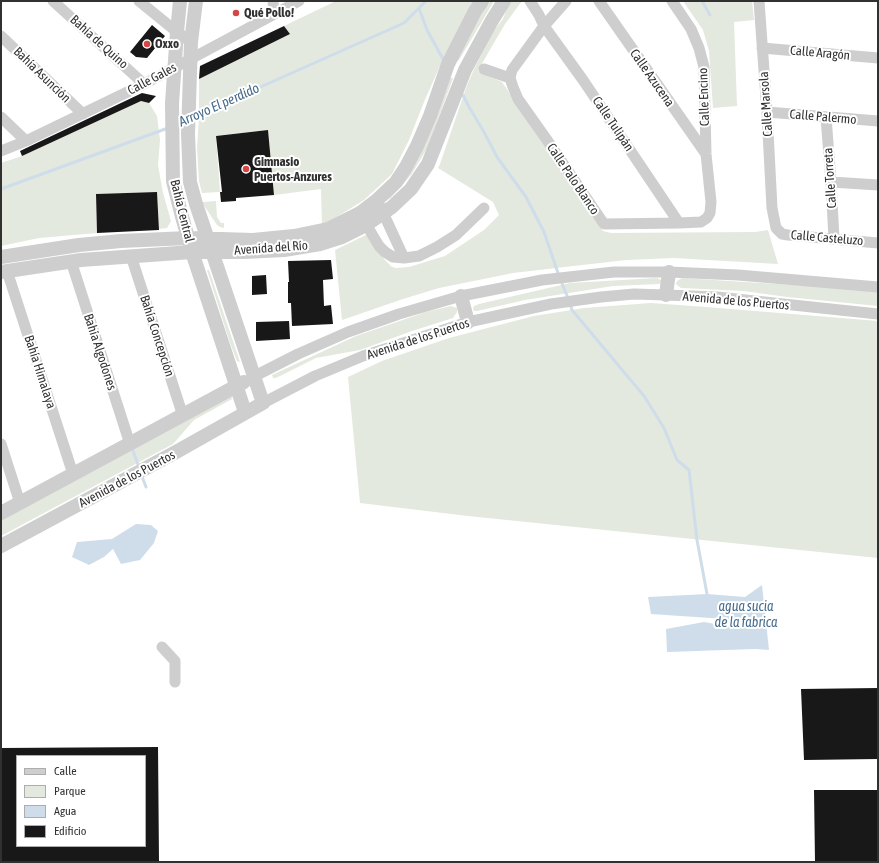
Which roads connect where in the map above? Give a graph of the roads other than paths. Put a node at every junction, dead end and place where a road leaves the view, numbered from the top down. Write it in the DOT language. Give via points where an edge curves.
graph roads {
  1 [pos="54,1"];
  2 [pos="139,1"];
  3 [pos="180,1"];
  4 [pos="196,1"];
  5 [pos="273,1"];
  6 [pos="299,1"];
  7 [pos="482,1"];
  8 [pos="504,1"];
  9 [pos="530,1"];
  10 [pos="566,1"];
  11 [pos="599,1"];
  12 [pos="672,1"];
  13 [pos="758,1"];
  14 [pos="274,14"];
  15 [pos="544,26"];
  16 [pos="177,32"];
  17 [pos="1,36"];
  18 [pos="191,42"];
  19 [pos="762,48"];
  20 [pos="878,58"];
  21 [pos="191,59"];
  22 [pos="448,64"];
  23 [pos="174,67"];
  24 [pos="484,69"];
  25 [pos="465,70"];
  26 [pos="511,74"];
  27 [pos="144,84"];
  28 [pos="767,112"];
  29 [pos="83,114"];
  30 [pos="1,117"];
  31 [pos="826,117"];
  32 [pos="878,121"];
  33 [pos="188,138"];
  34 [pos="173,139"];
  35 [pos="26,140"];
  36 [pos="1,151"];
  37 [pos="706,154"];
  38 [pos="831,182"];
  39 [pos="878,185"];
  40 [pos="377,200"];
  41 [pos="711,202"];
  42 [pos="484,208"];
  43 [pos="772,208"];
  44 [pos="384,214"];
  45 [pos="363,219"];
  46 [pos="679,223"];
  47 [pos="340,231"];
  48 [pos="188,238"];
  49 [pos="207,238"];
  50 [pos="834,238"];
  51 [pos="878,243"];
  52 [pos="79,245"];
  53 [pos="211,251"];
  54 [pos="192,252"];
  55 [pos="131,256"];
  56 [pos="1,257"];
  57 [pos="404,258"];
  58 [pos="76,260"];
  59 [pos="4,271"];
  60 [pos="669,272"];
  61 [pos="878,287"];
  62 [pos="666,295"];
  63 [pos="461,296"];
  64 [pos="878,314"];
  65 [pos="468,322"];
  66 [pos="253,377"];
  67 [pos="236,387"];
  68 [pos="263,403"];
  69 [pos="245,412"];
  70 [pos="183,416"];
  71 [pos="1,444"];
  72 [pos="130,444"];
  73 [pos="73,474"];
  74 [pos="20,503"];
  75 [pos="1,513"];
  76 [pos="1,546"];
  77 [pos="162,647"];
  78 [pos="175,682"];
  1 -- 27 [label="street, Bahía de Quino"];
  2 -- 16 [label="street"];
  3 -- 16 [label="street, Bahía Central"];
  4 -- 18 [label="street, Bahía Central"];
  5 -- 14 [label="street"];
  6 -- 14 [label="street, Calle Gales"];
  7 -- 22 [label="street, Avenida del Río"];
  8 -- 25 [label="street, Avenida del Río"];
  9 -- 15 [label="street, Calle Tulipán"];
  10 -- 15 [label="street"];
  11 -- 37 [label="street, Calle Azucena"];
  12 -- 37 [label="street, Calle Encino" via="691,29 704,67"];
  13 -- 19 [label="street, Calle Marsola"];
  14 -- 21 [label="street, Calle Gales"];
  15 -- 26 [label="street"];
  15 -- 46 [label="street, Calle Tulipán"];
  16 -- 18 [label="street"];
  16 -- 23 [label="street, Bahía Central"];
  17 -- 29 [label="street, Bahía Asunción"];
  18 -- 21 [label="street, Bahía Central"];
  19 -- 20 [label="street, Calle Aragón"];
  19 -- 28 [label="street, Calle Marsola"];
  21 -- 23 [label="street, Calle Gales"];
  21 -- 33 [label="street, Bahía Central"];
  22 -- 25 [label="street"];
  22 -- 40 [label="street, Avenida del Río" via="417,146 396,182"];
  23 -- 27 [label="street, Calle Gales"];
  23 -- 34 [label="street, Bahía Central"];
  24 -- 26 [label="street"];
  25 -- 44 [label="street, Avenida del Río" via="428,164 410,189"];
  26 -- 46 [label="street, Calle Palo Blanco" via="512,88 518,99 604,224"];
  27 -- 29 [label="street, Calle Gales"];
  28 -- 31 [label="street, Calle Palermo"];
  28 -- 43 [label="street, Calle Marsola"];
  29 -- 35 [label="street, Calle Gales"];
  30 -- 35 [label="street"];
  31 -- 32 [label="street, Calle Palermo"];
  31 -- 38 [label="street, Calle Torreta"];
  33 -- 34 [label="street"];
  33 -- 49 [label="street, Bahía Central" via="190,182"];
  34 -- 48 [label="street, Bahía Central" via="173,181"];
  35 -- 36 [label="street, Calle Gales"];
  37 -- 41 [label="street, Calle Encino"];
  38 -- 39 [label="street"];
  38 -- 50 [label="street, Calle Torreta"];
  40 -- 44 [label="street"];
  40 -- 45 [label="street, Avenida del Río"];
  41 -- 46 [label="street, Calle Palo Blanco" via="710,214 701,222"];
  42 -- 57 [label="street" via="456,235 437,247 419,256"];
  43 -- 50 [label="street, Calle Casteluzo" via="776,228 782,234"];
  44 -- 45 [label="street, Avenida del Río"];
  44 -- 57 [label="street"];
  45 -- 47 [label="street, Avenida del Río"];
  45 -- 57 [label="street" via="385,252 393,257"];
  47 -- 49 [label="street, Avenida del Río" via="253,240"];
  47 -- 53 [label="street, Avenida del Río" via="308,247 244,252"];
  48 -- 49 [label="street, Avenida del Río"];
  48 -- 52 [label="street, Avenida del Río"];
  48 -- 54 [label="street, Bahía Central"];
  49 -- 53 [label="street, Bahía Central"];
  50 -- 51 [label="street, Calle Casteluzo"];
  52 -- 56 [label="street, Avenida del Río"];
  52 -- 58 [label="street"];
  53 -- 54 [label="street, Avenida del Río"];
  53 -- 66 [label="street, Bahía Central"];
  54 -- 55 [label="street, Avenida del Río"];
  54 -- 67 [label="street, Bahía Central"];
  55 -- 58 [label="street, Avenida del Río"];
  55 -- 70 [label="street, Bahía Concepción"];
  58 -- 59 [label="street, Avenida del Río"];
  58 -- 72 [label="street, Bahía Algodones"];
  59 -- 73 [label="street, Bahía Himalaya"];
  60 -- 61 [label="street, Avenida de los Puertos"];
  60 -- 62 [label="street"];
  60 -- 63 [label="street, Avenida de los Puertos" via="614,272 542,280"];
  62 -- 64 [label="street, Avenida de los Puertos" via="717,297"];
  62 -- 65 [label="street, Avenida de los Puertos" via="634,294 551,304"];
  63 -- 65 [label="street"];
  63 -- 66 [label="street, Avenida de los Puertos" via="348,332"];
  65 -- 68 [label="street, Avenida de los Puertos" via="335,367"];
  66 -- 67 [label="street, Avenida de los Puertos"];
  66 -- 68 [label="street, Bahía Central"];
  67 -- 69 [label="street, Bahía Central"];
  67 -- 70 [label="street, Avenida de los Puertos"];
  68 -- 69 [label="street, Avenida de los Puertos"];
  69 -- 76 [label="street, Avenida de los Puertos"];
  70 -- 72 [label="street, Avenida de los Puertos"];
  71 -- 74 [label="street"];
  72 -- 73 [label="street, Avenida de los Puertos"];
  73 -- 74 [label="street, Avenida de los Puertos"];
  74 -- 75 [label="street, Avenida de los Puertos"];
  77 -- 78 [label="street" via="175,661"];
}
